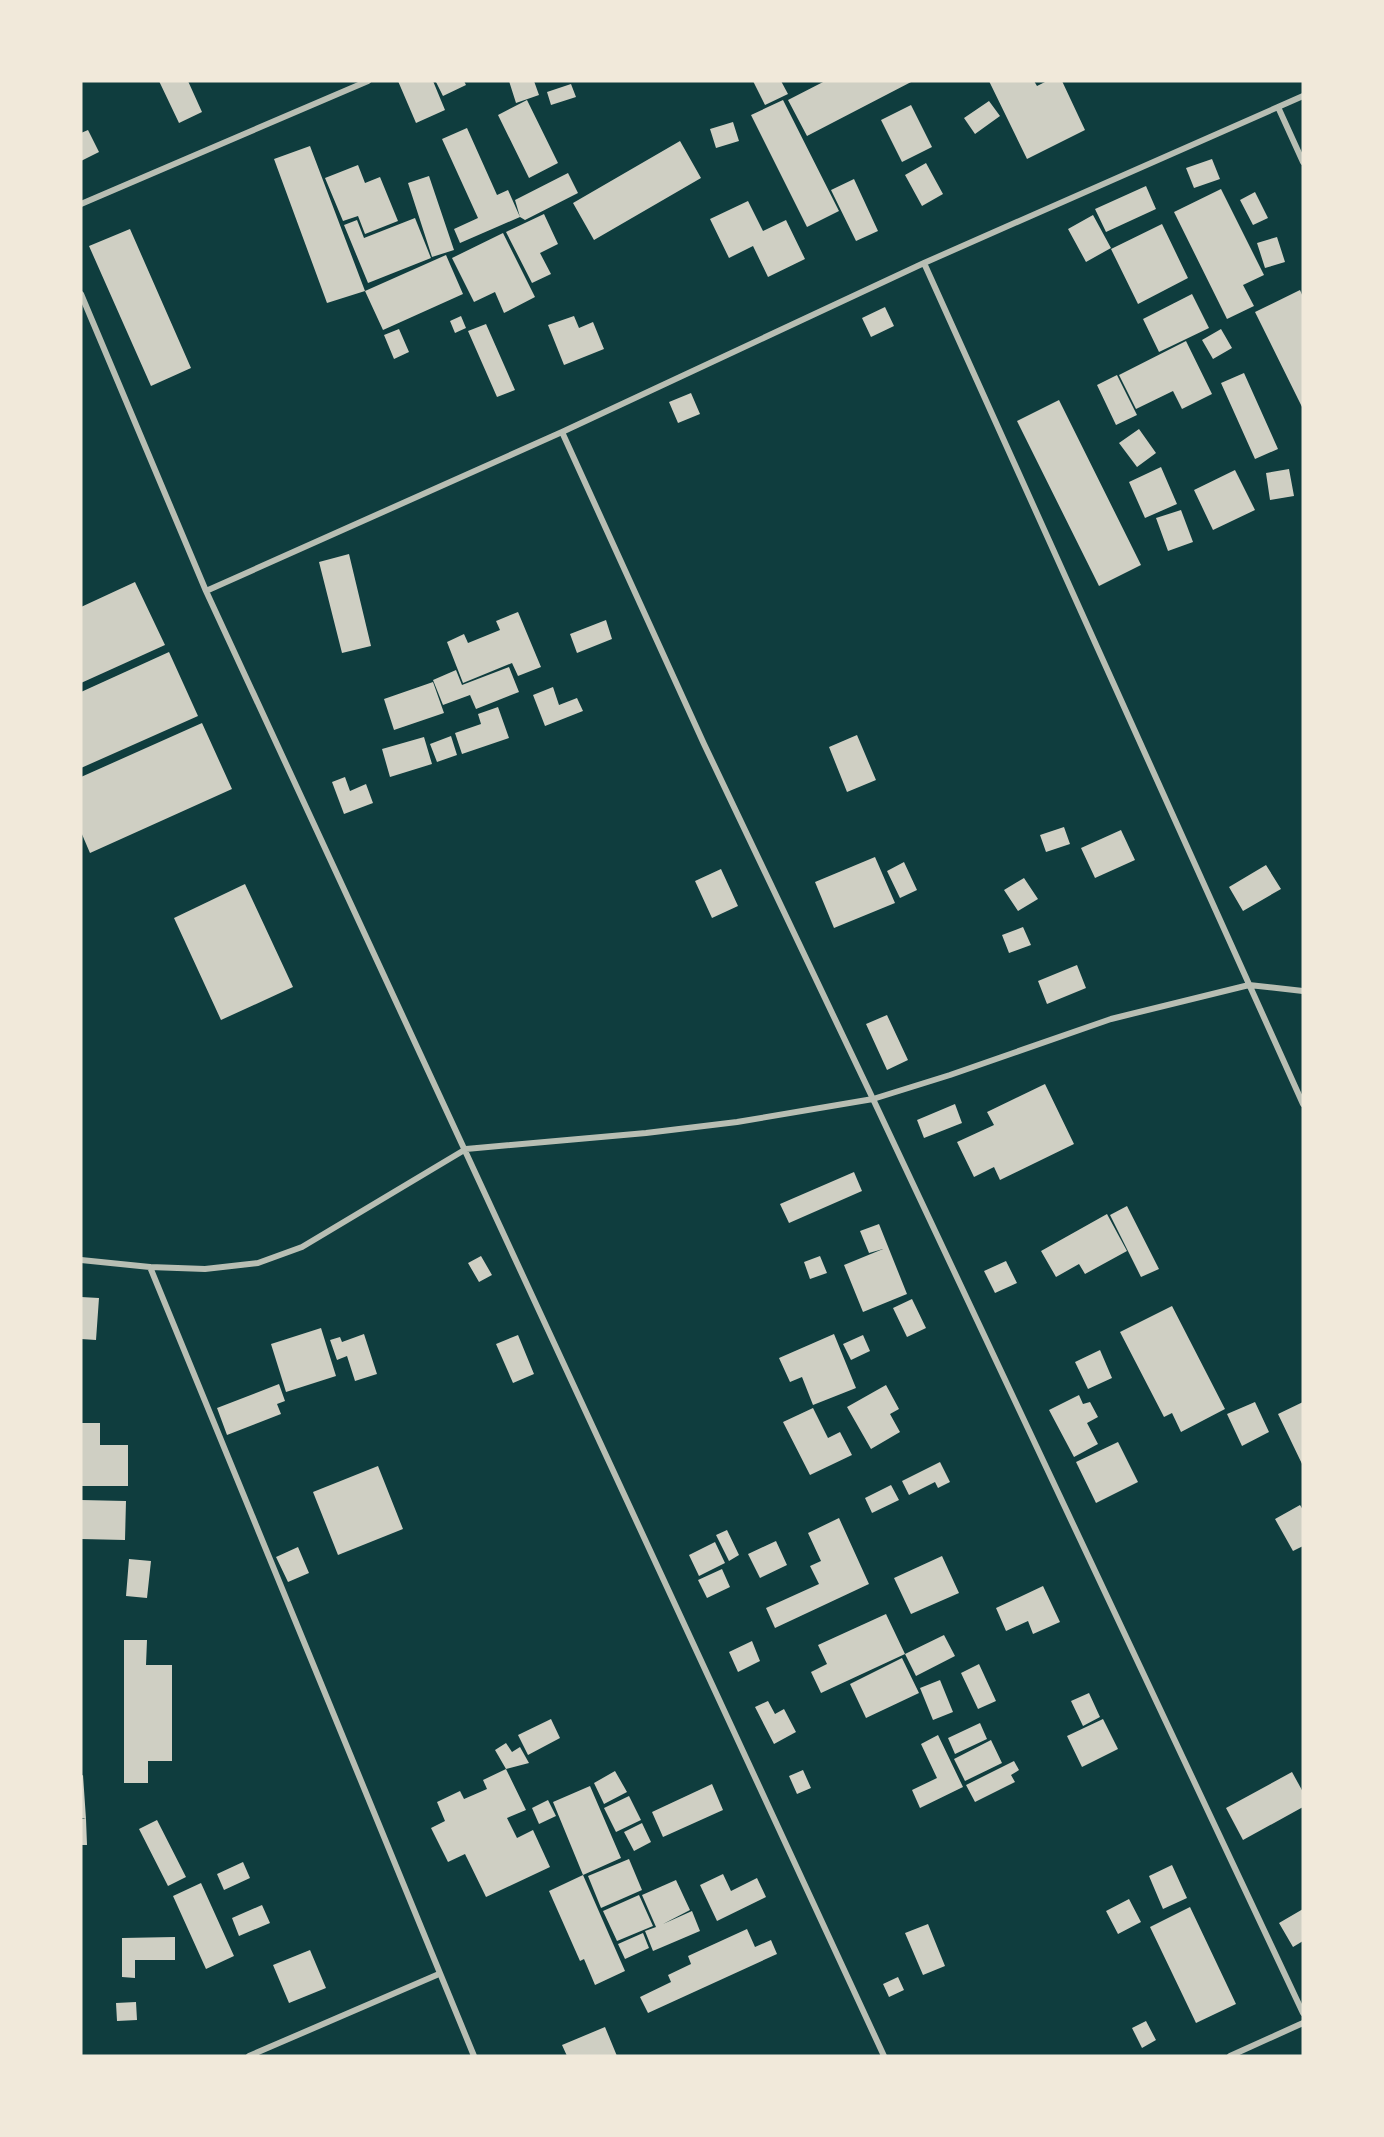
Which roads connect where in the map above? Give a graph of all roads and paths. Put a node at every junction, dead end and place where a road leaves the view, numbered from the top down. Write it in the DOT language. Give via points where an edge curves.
graph roads {
  1 [pos="368,81"];
  2 [pos="1303,96"];
  3 [pos="1278,107"];
  4 [pos="1303,162"];
  5 [pos="81,204"];
  6 [pos="924,263"];
  7 [pos="81,294"];
  8 [pos="562,432"];
  9 [pos="206,591"];
  10 [pos="1250,985"];
  11 [pos="1303,991"];
  12 [pos="873,1099"];
  13 [pos="1303,1104"];
  14 [pos="466,1149"];
  15 [pos="81,1260"];
  16 [pos="150,1267"];
  17 [pos="439,1974"];
  18 [pos="1303,2013"];
  19 [pos="1303,2023"];
  20 [pos="249,2056"];
  21 [pos="474,2056"];
  22 [pos="884,2056"];
  23 [pos="1230,2056"];
  1 -- 5 [label="street"];
  2 -- 3 [label="street"];
  3 -- 4 [label="street"];
  3 -- 6 [label="street"];
  6 -- 8 [label="street"];
  6 -- 10 [label="street"];
  7 -- 9 [label="street"];
  8 -- 9 [label="street"];
  8 -- 12 [label="street" via="704,744"];
  9 -- 14 [label="street"];
  10 -- 11 [label="street"];
  10 -- 12 [label="street" via="1112,1019"];
  10 -- 13 [label="street"];
  12 -- 14 [label="street" via="737,1122"];
  12 -- 18 [label="street"];
  14 -- 16 [label="street" via="302,1247 258,1263 205,1269"];
  14 -- 22 [label="street"];
  15 -- 16 [label="street"];
  16 -- 17 [label="street"];
  17 -- 20 [label="street"];
  17 -- 21 [label="street"];
  19 -- 23 [label="street"];
}
